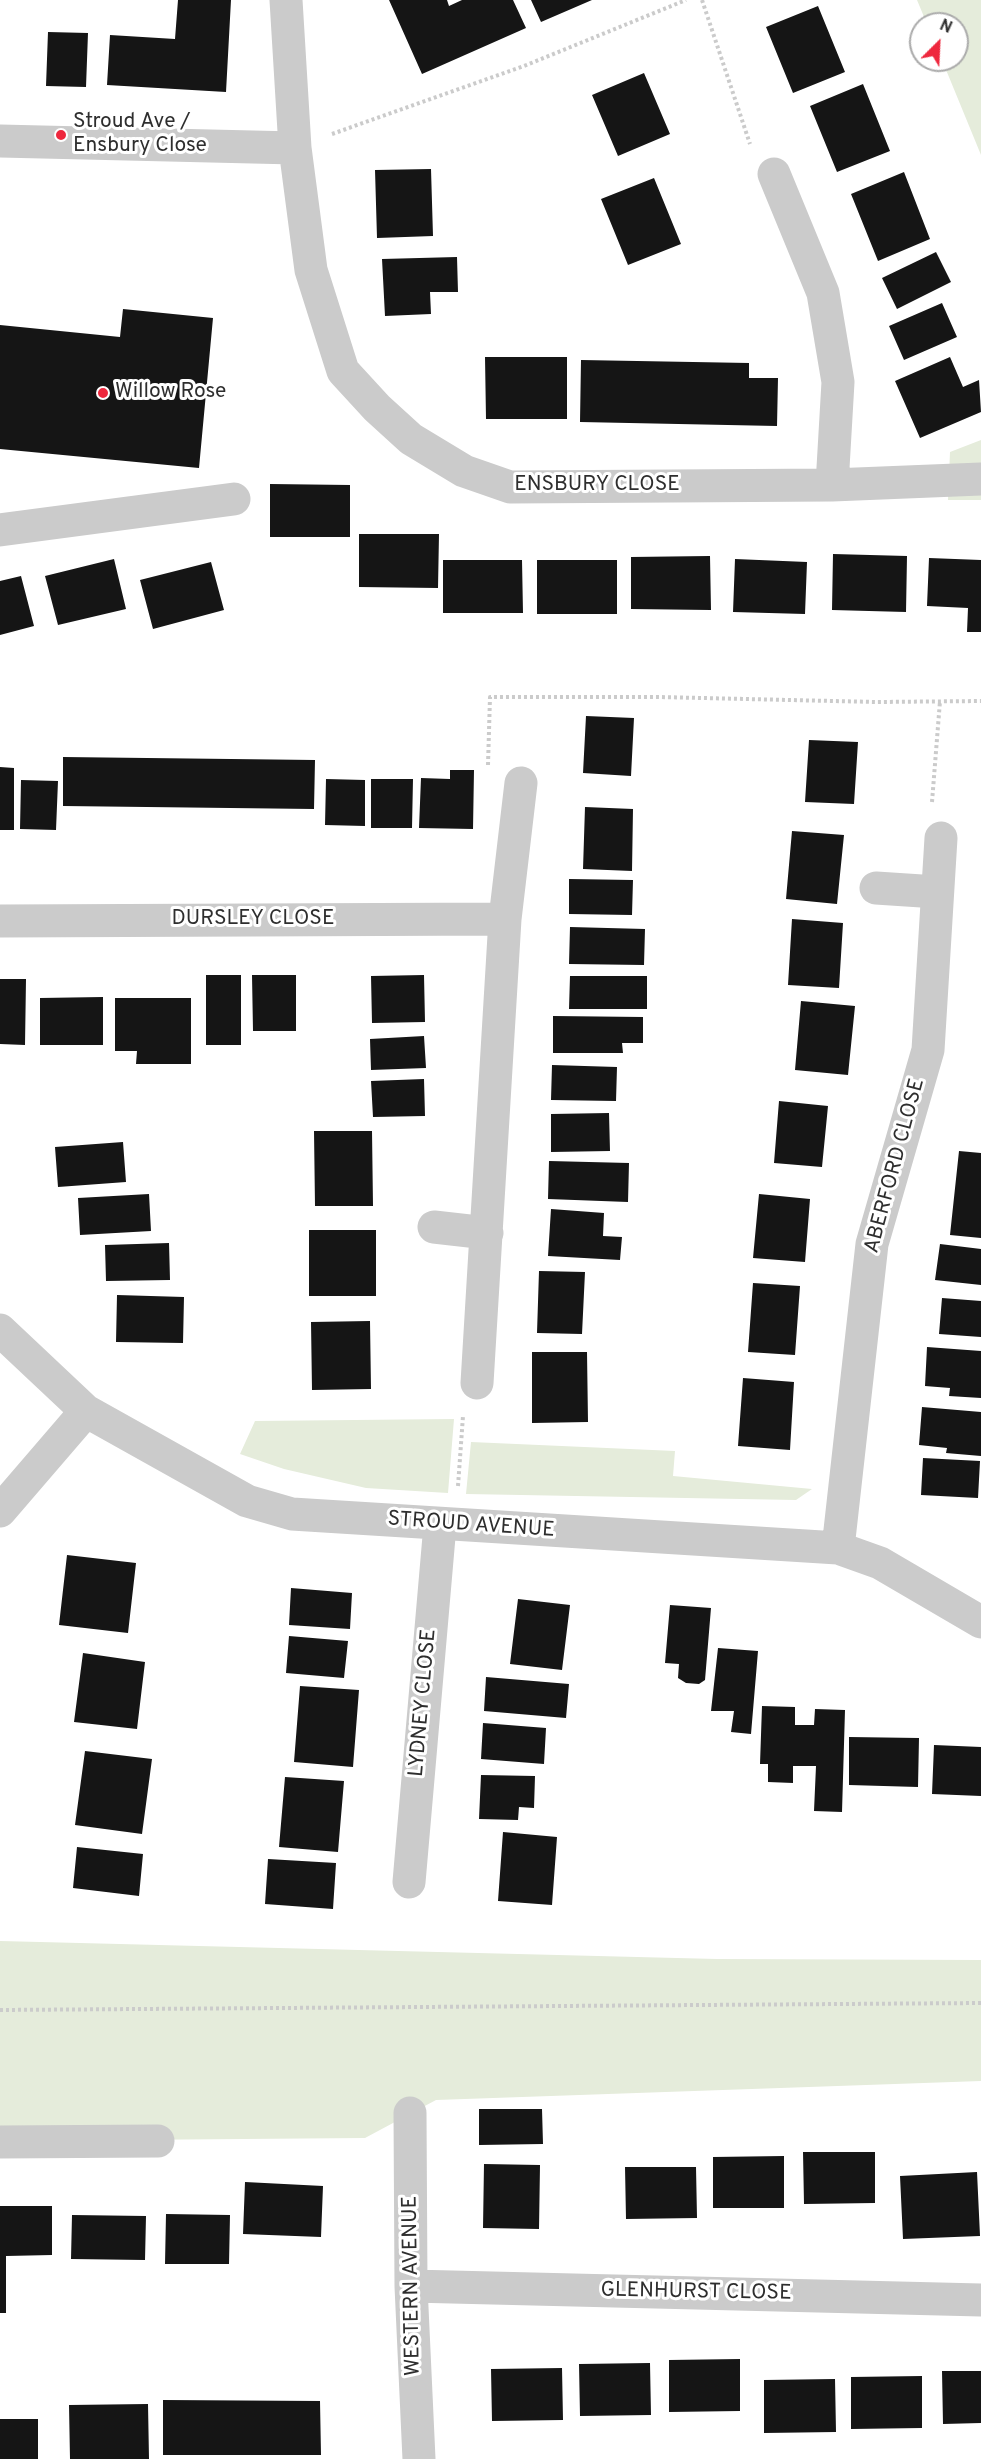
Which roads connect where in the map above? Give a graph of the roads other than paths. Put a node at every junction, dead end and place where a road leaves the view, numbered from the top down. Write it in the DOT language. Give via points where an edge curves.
graph roads {
  1 [pos="286,0"];
  2 [pos="0,141"];
  3 [pos="295,148"];
  4 [pos="774,174"];
  5 [pos="981,479"];
  6 [pos="832,485"];
  7 [pos="234,499"];
  8 [pos="0,530"];
  9 [pos="520,783"];
  10 [pos="940,840"];
  11 [pos="876,888"];
  12 [pos="937,892"];
  13 [pos="505,919"];
  14 [pos="0,921"];
  15 [pos="434,1227"];
  16 [pos="487,1233"];
  17 [pos="0,1330"];
  18 [pos="477,1383"];
  19 [pos="86,1411"];
  20 [pos="0,1511"];
  21 [pos="447,1525"];
  22 [pos="838,1548"];
  23 [pos="981,1622"];
  24 [pos="409,1882"];
  25 [pos="411,2113"];
  26 [pos="158,2141"];
  27 [pos="0,2142"];
  28 [pos="411,2286"];
  29 [pos="981,2300"];
  30 [pos="419,2459"];
  1 -- 3 [label="street"];
  2 -- 3 [label="street"];
  3 -- 6 [label="street, ENSBURY CLOSE" via="311,270 343,371 411,439 464,471 510,487"];
  4 -- 6 [label="street" via="823,293 838,382"];
  5 -- 6 [label="street, ENSBURY CLOSE"];
  7 -- 8 [label="street"];
  9 -- 13 [label="street"];
  10 -- 12 [label="street, ABERFORD CLOSE"];
  11 -- 12 [label="street"];
  12 -- 22 [label="street, ABERFORD CLOSE" via="928,1050 872,1244"];
  13 -- 14 [label="street, DURSLEY CLOSE"];
  13 -- 16 [label="street"];
  15 -- 16 [label="street"];
  16 -- 18 [label="street"];
  17 -- 19 [label="street, STROUD AVENUE"];
  19 -- 20 [label="street"];
  19 -- 21 [label="street, STROUD AVENUE" via="247,1501 292,1514"];
  21 -- 22 [label="street, STROUD AVENUE"];
  21 -- 24 [label="street, LYDNEY CLOSE"];
  22 -- 23 [label="street, STROUD AVENUE" via="880,1563"];
  25 -- 28 [label="street, WESTERN AVENUE"];
  26 -- 27 [label="street"];
  28 -- 29 [label="street, GLENHURST CLOSE"];
  28 -- 30 [label="street, WESTERN AVENUE"];
}
